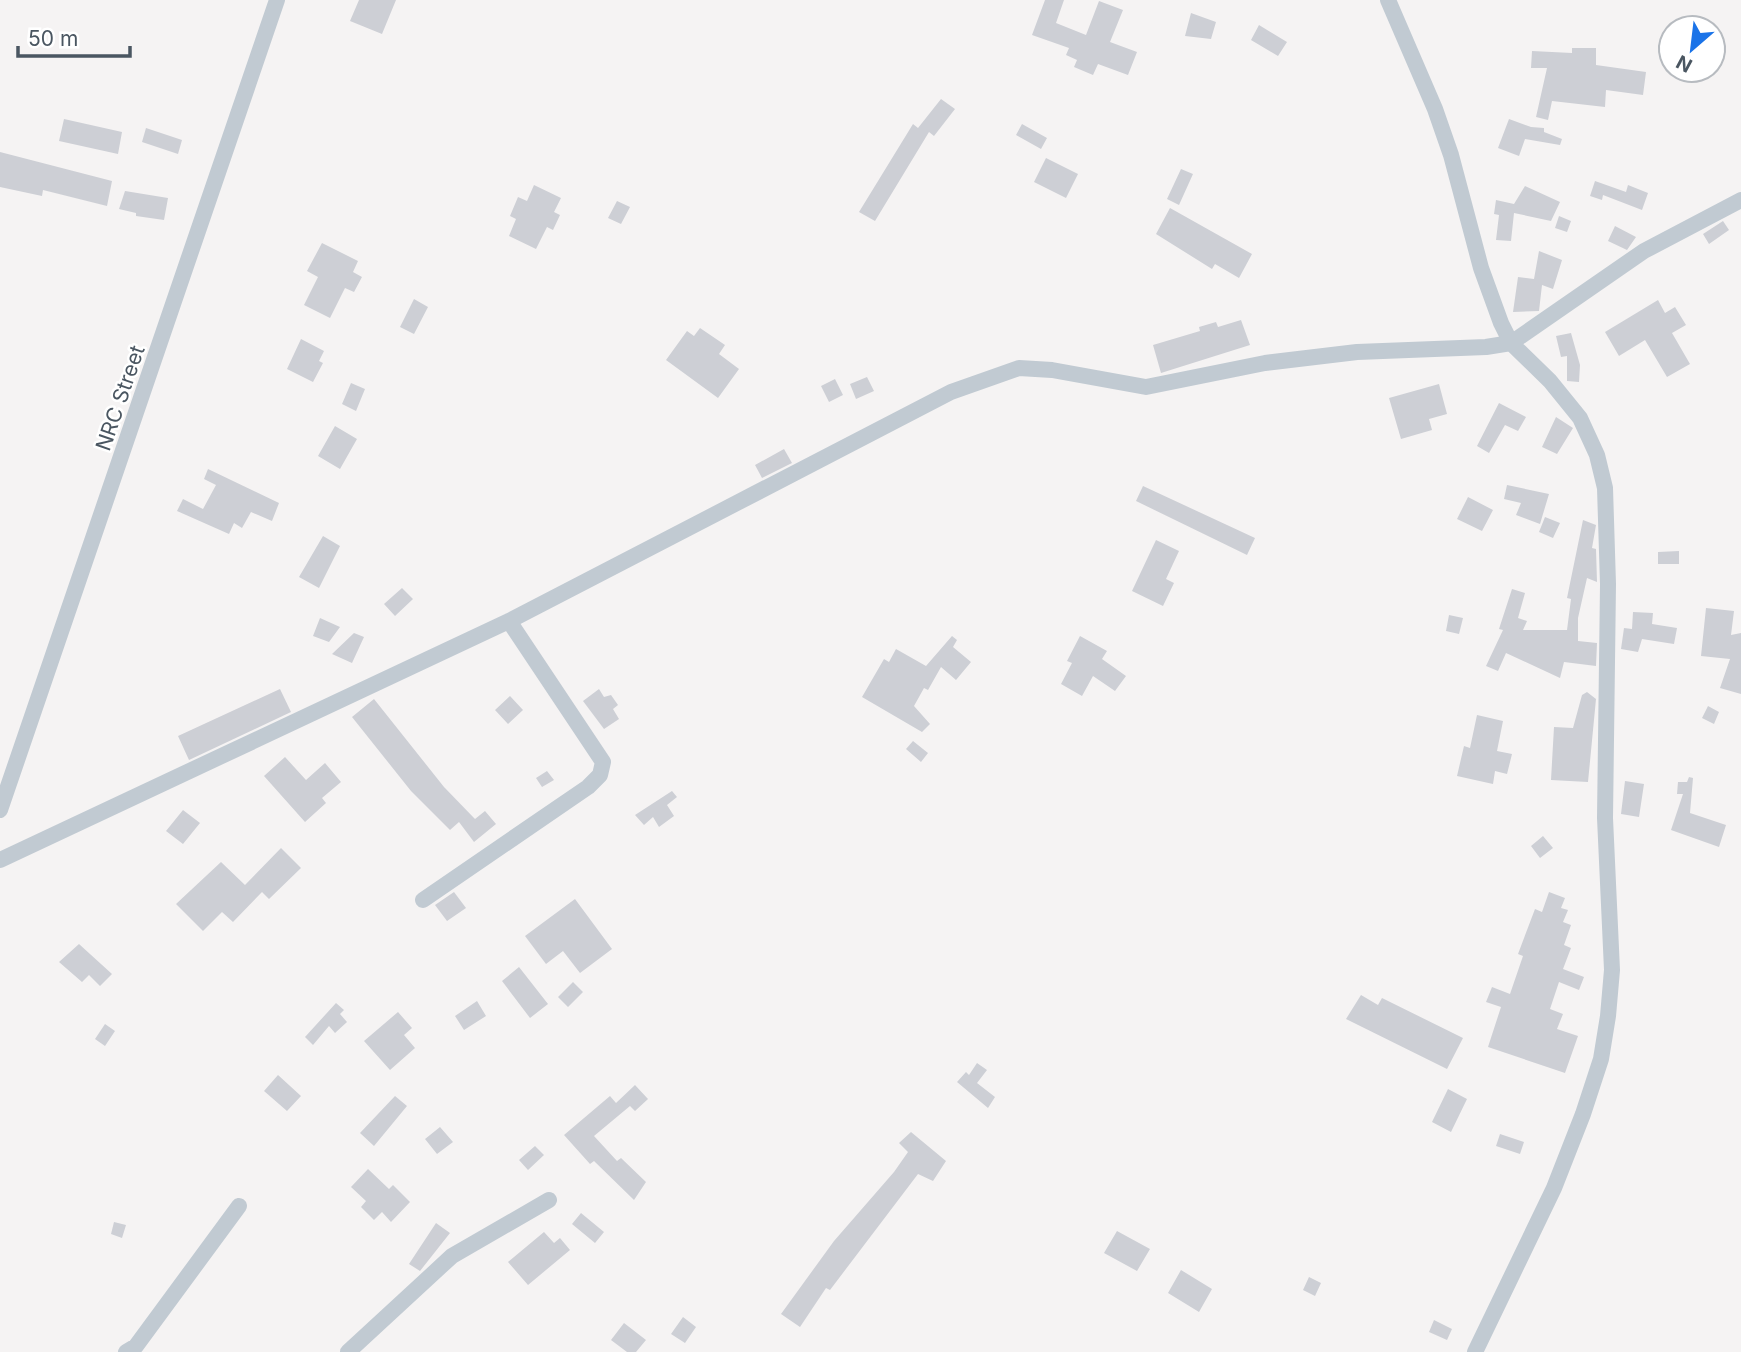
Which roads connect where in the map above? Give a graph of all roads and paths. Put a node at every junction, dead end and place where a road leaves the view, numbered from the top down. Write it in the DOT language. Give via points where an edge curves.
graph roads {
  1 [pos="277,0"];
  2 [pos="1388,0"];
  3 [pos="1741,200"];
  4 [pos="1511,343"];
  5 [pos="509,621"];
  6 [pos="0,810"];
  7 [pos="0,860"];
  8 [pos="423,900"];
  9 [pos="548,1200"];
  10 [pos="239,1206"];
  11 [pos="126,1352"];
  12 [pos="348,1352"];
  13 [pos="1475,1352"];
  1 -- 6 [label="street, NRC Street"];
  2 -- 4 [label="street" via="1435,109 1481,268"];
  3 -- 4 [label="street" via="1644,251"];
  4 -- 5 [label="street" via="1486,348 1357,352 1265,363 1146,387 1052,370 1018,369 951,392"];
  4 -- 13 [label="street" via="1580,418 1603,472 1608,584 1605,818 1612,970 1601,1059 1583,1114 1554,1188"];
  5 -- 7 [label="street"];
  5 -- 8 [label="street" via="603,762 600,775"];
  9 -- 12 [label="street" via="452,1256"];
  10 -- 11 [label="street" via="136,1346"];
}
